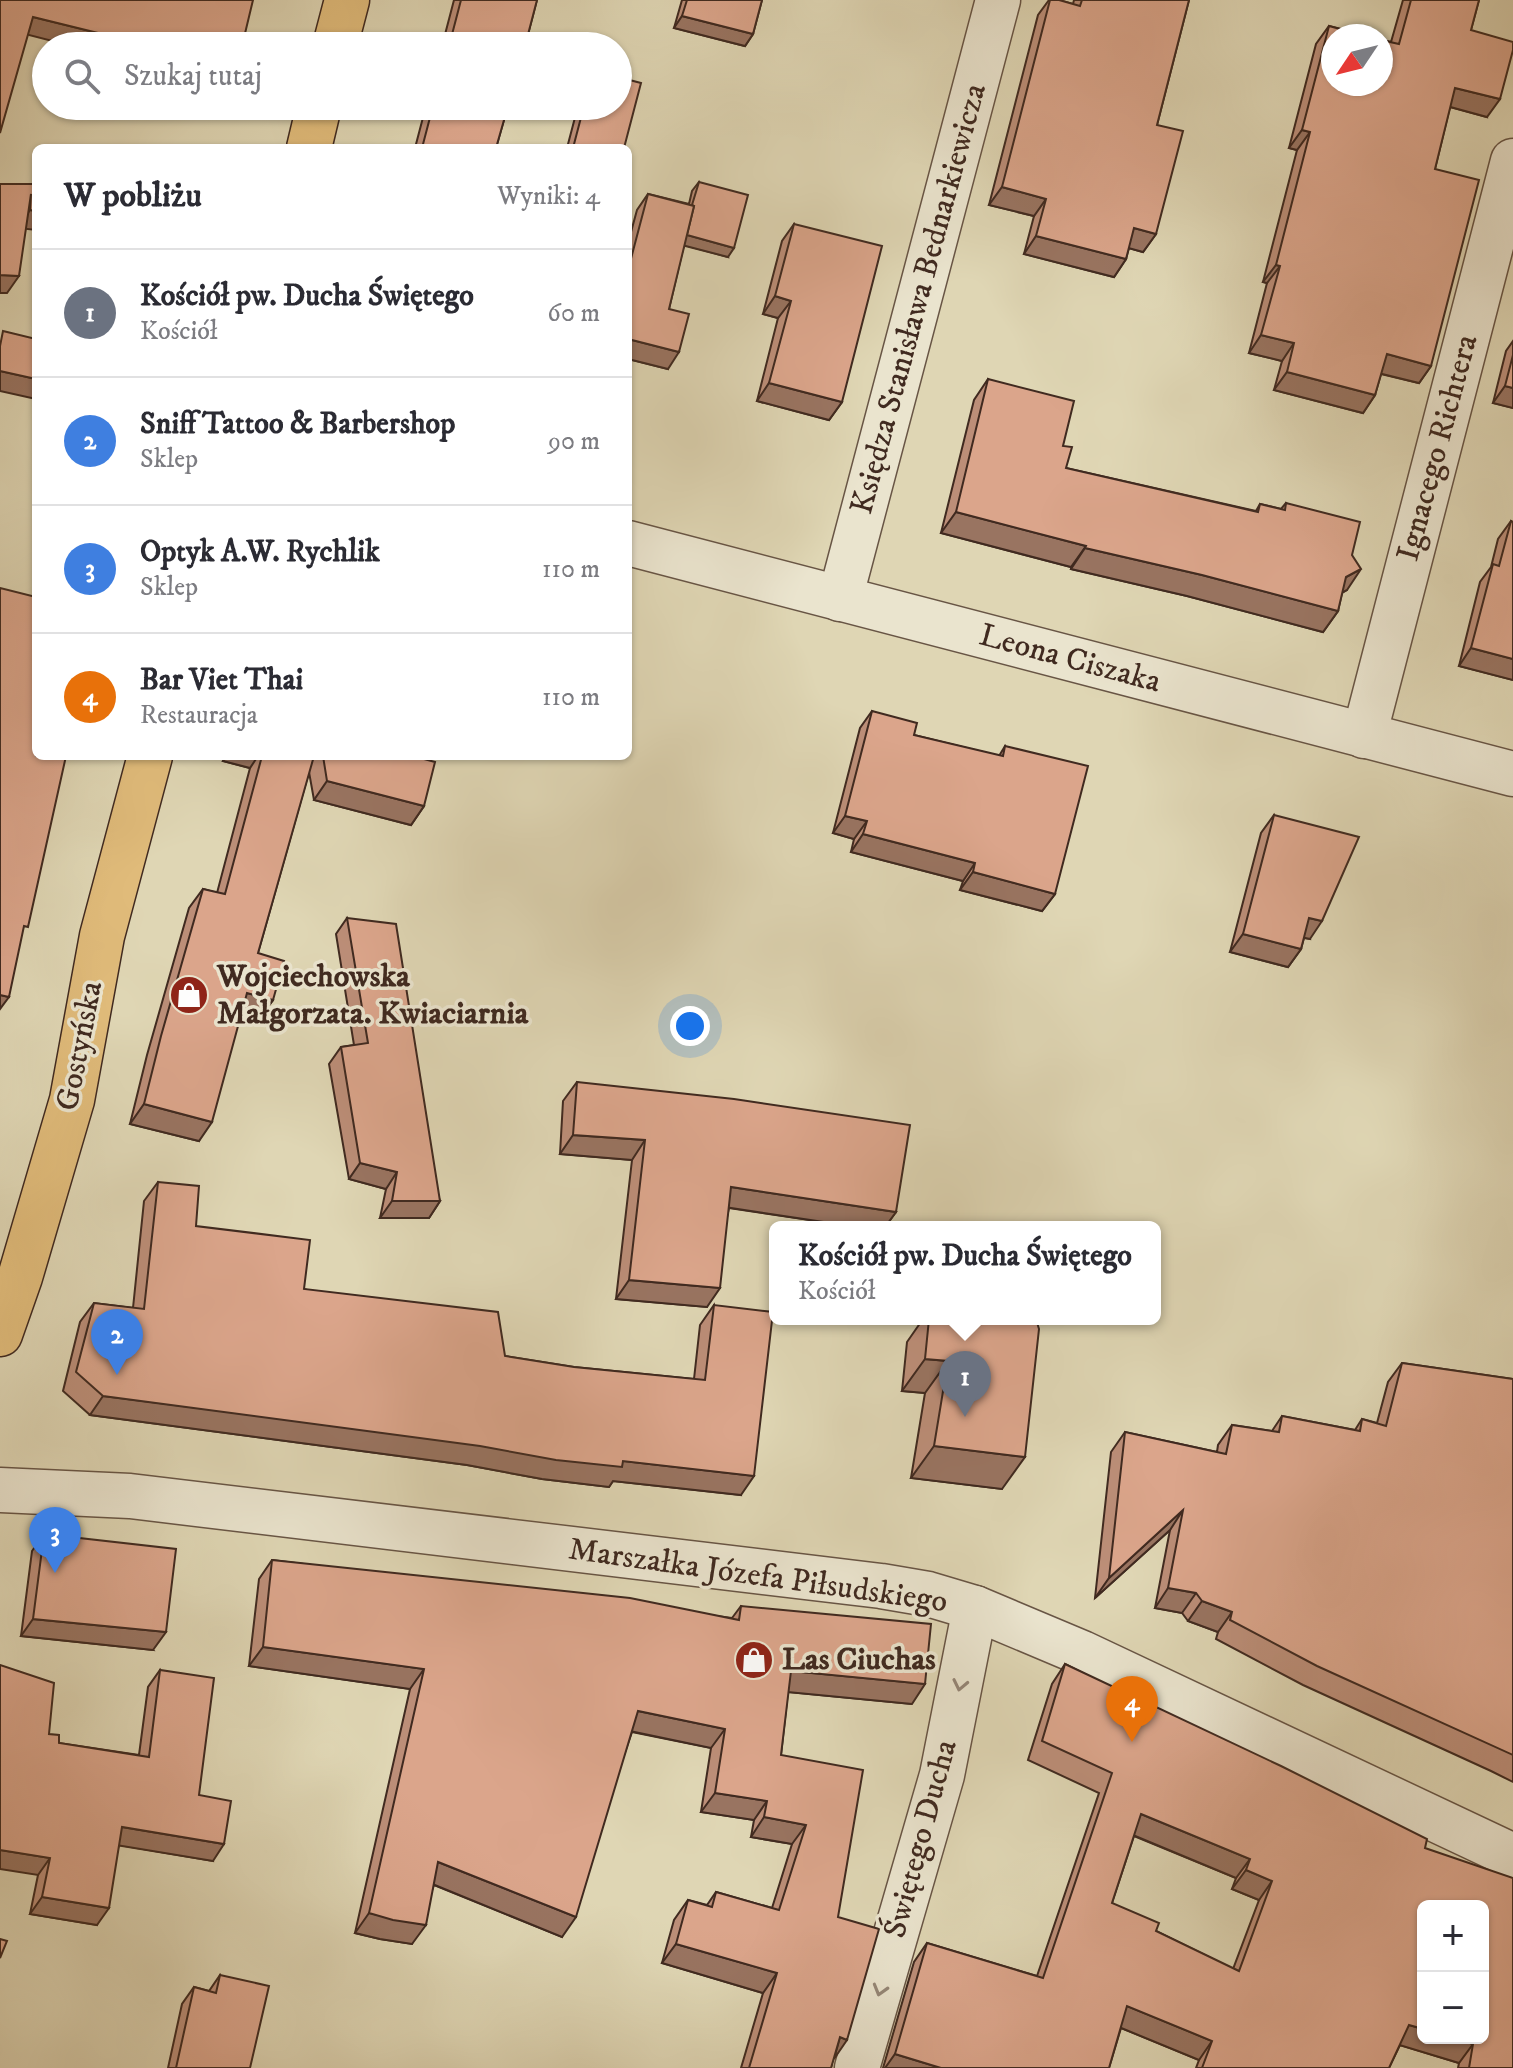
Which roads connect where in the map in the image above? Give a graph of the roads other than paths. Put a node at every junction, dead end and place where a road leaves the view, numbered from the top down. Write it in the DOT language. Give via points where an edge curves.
graph roads {
  1 [pos="347,0"];
  2 [pos="998,0"];
  3 [pos="339,32"];
  4 [pos="316,120"];
  5 [pos="310,144"];
  6 [pos="1513,161"];
  7 [pos="632,544"];
  8 [pos="840,599"];
  9 [pos="1364,736"];
  10 [pos="149,760"];
  11 [pos="1513,774"];
  12 [pos="0,1334"];
  13 [pos="0,1490"];
  14 [pos="975,1608"];
  15 [pos="1513,1856"];
  16 [pos="857,2068"];
  1 -- 3 [label="main road"];
  2 -- 8 [label="street, Księdza Stanisława Bednarkiewicza"];
  4 -- 5 [label="main road"];
  6 -- 9 [label="street, Ignacego Richtera"];
  7 -- 8 [label="street, Leona Ciszaka"];
  8 -- 9 [label="street, Leona Ciszaka"];
  9 -- 11 [label="street, Leona Ciszaka"];
  10 -- 12 [label="main road, Gostyńska" via="102,936 72,1100"];
  13 -- 14 [label="street, Marszałka Józefa Piłsudskiego" via="130,1496 835,1580 928,1594"];
  14 -- 15 [label="street, Marszałka Józefa Piłsudskiego"];
  14 -- 16 [label="street, Świętego Ducha, one-way" via="942,1775"];
}
